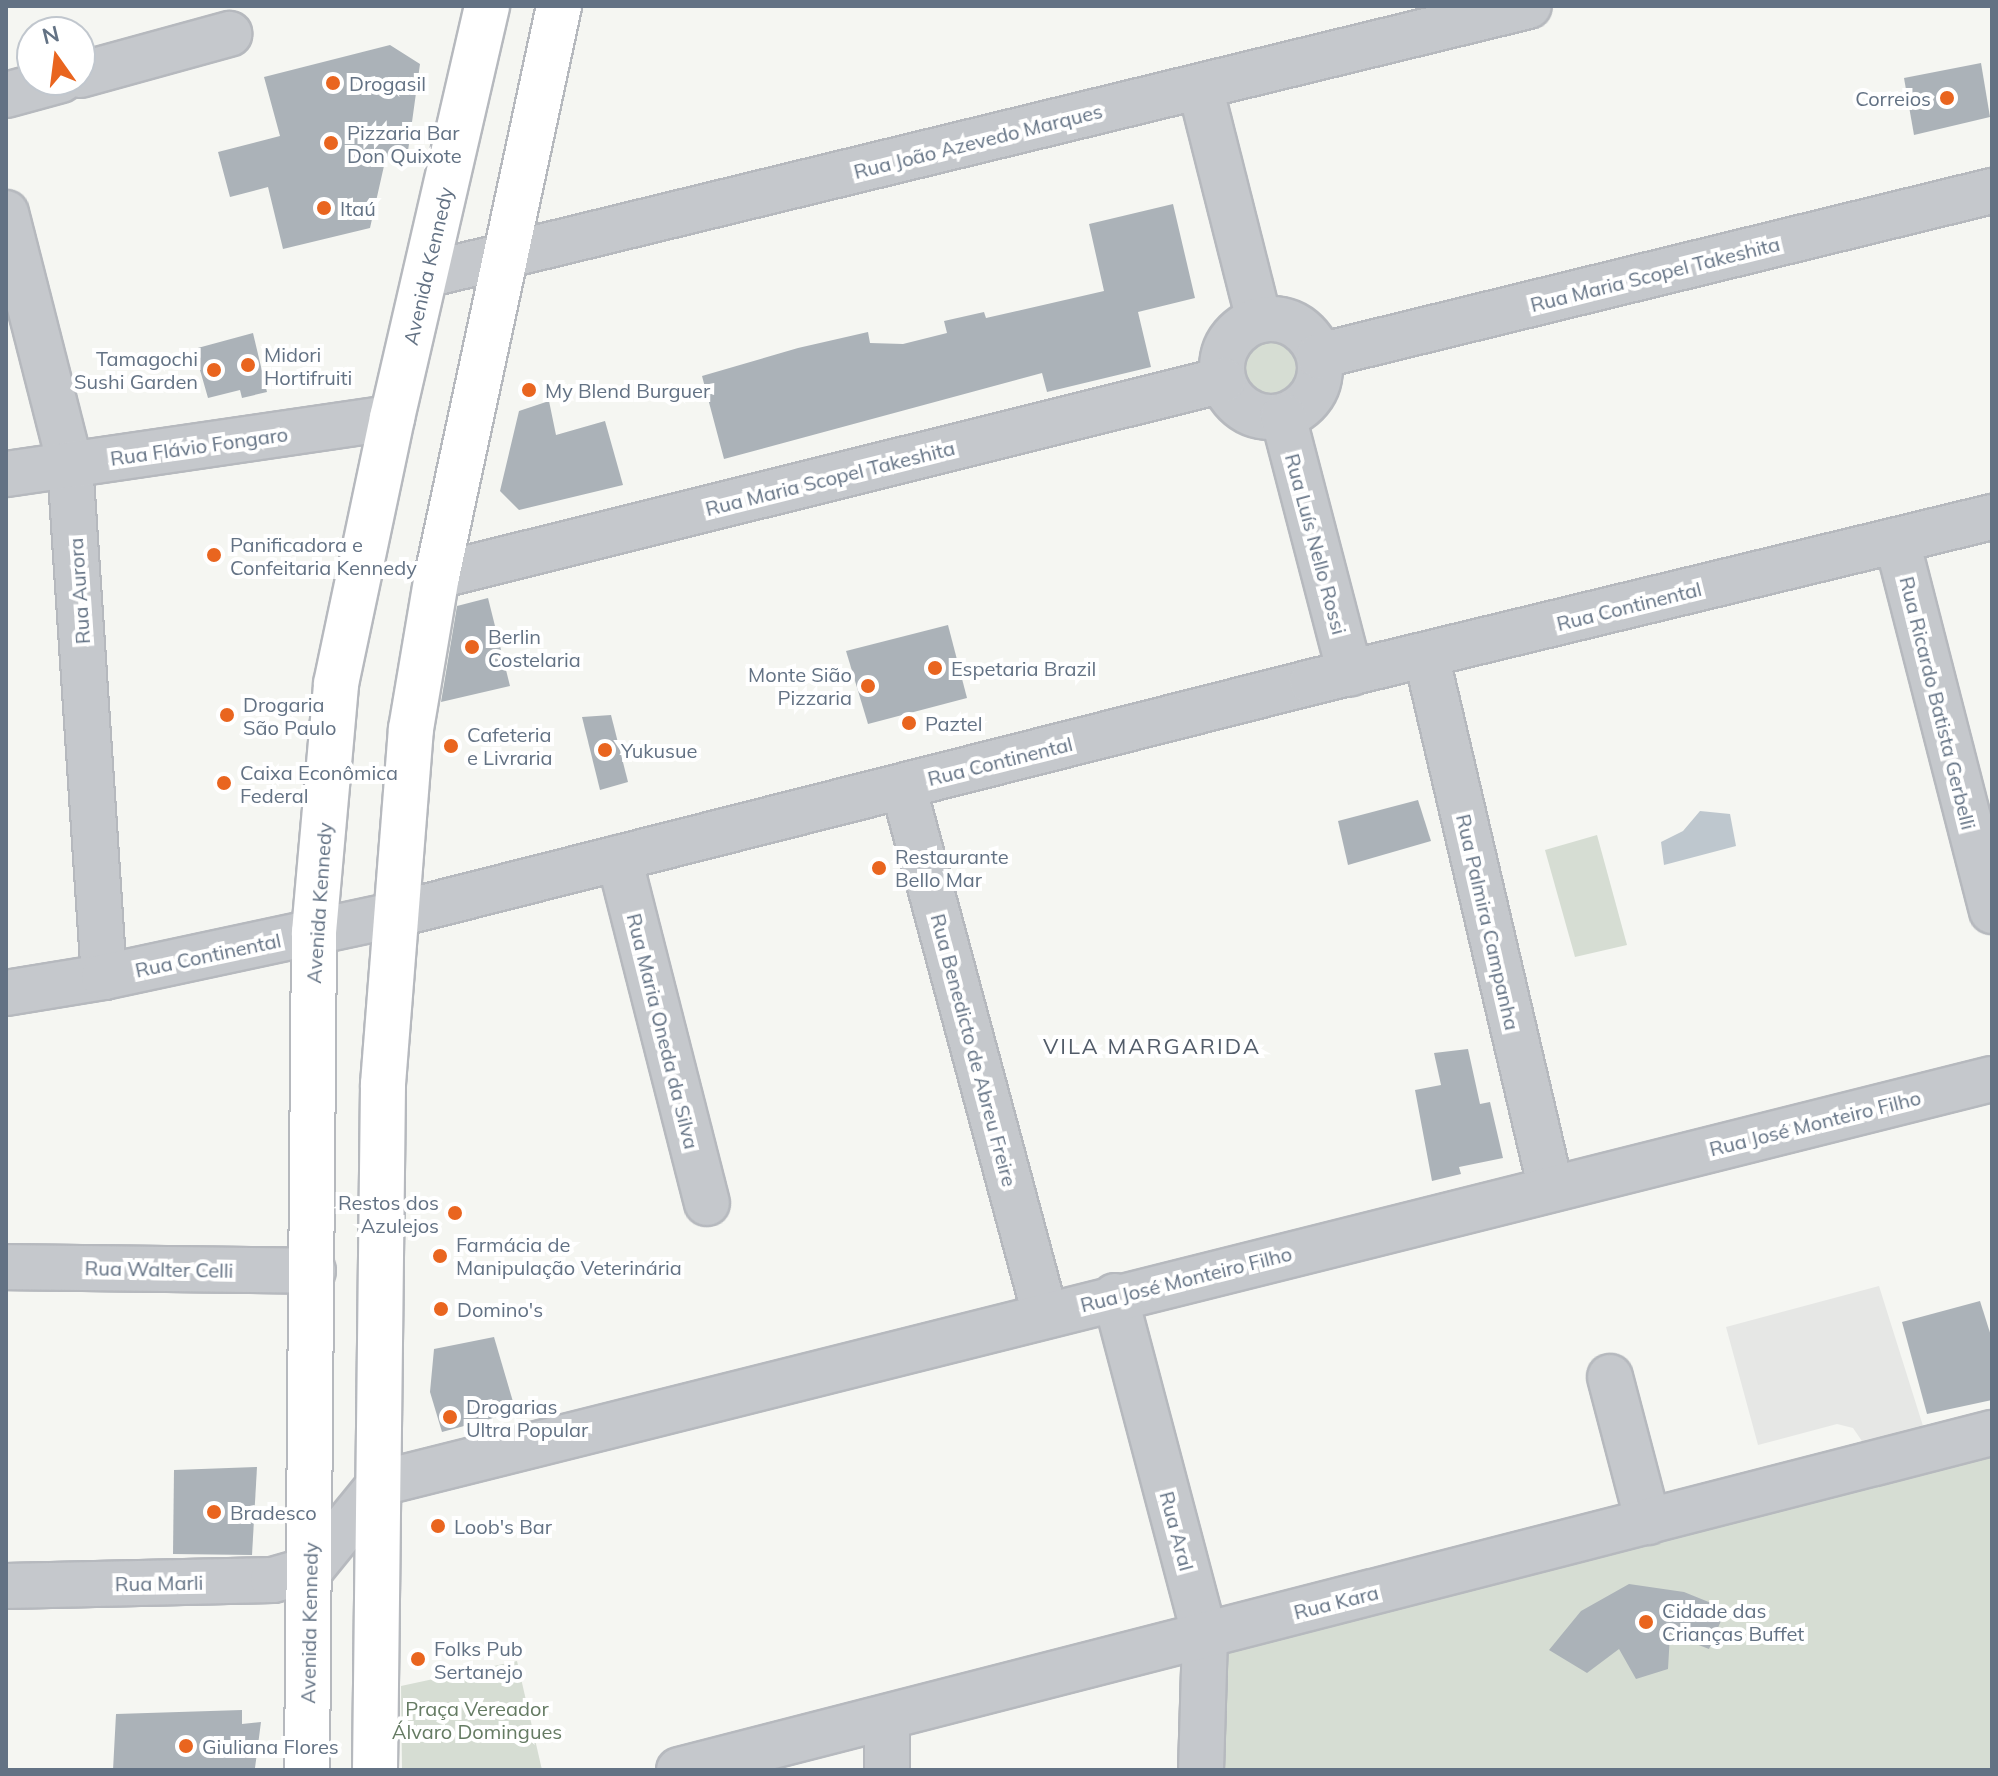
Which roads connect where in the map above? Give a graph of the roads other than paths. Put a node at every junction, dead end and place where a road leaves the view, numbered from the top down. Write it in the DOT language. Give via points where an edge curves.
graph roads {
  1 [pos="487,6"];
  2 [pos="559,6"];
  3 [pos="1529,6"];
  4 [pos="229,34"];
  5 [pos="96,71"];
  6 [pos="1200,87"];
  7 [pos="1992,191"];
  8 [pos="6,213"];
  9 [pos="503,256"];
  10 [pos="426,275"];
  11 [pos="1259,321"];
  12 [pos="1319,356"];
  13 [pos="1223,380"];
  14 [pos="1283,416"];
  15 [pos="392,418"];
  16 [pos="70,464"];
  17 [pos="6,474"];
  18 [pos="1992,517"];
  19 [pos="1897,541"];
  20 [pos="437,576"];
  21 [pos="1426,655"];
  22 [pos="1350,673"];
  23 [pos="903,786"];
  24 [pos="619,858"];
  25 [pos="1992,911"];
  26 [pos="394,915"];
  27 [pos="314,932"];
  28 [pos="104,977"];
  29 [pos="6,993"];
  30 [pos="1992,1079"];
  31 [pos="1551,1189"];
  32 [pos="707,1203"];
  33 [pos="6,1267"];
  34 [pos="313,1271"];
  35 [pos="1115,1296"];
  36 [pos="1045,1314"];
  37 [pos="1610,1377"];
  38 [pos="1992,1433"];
  39 [pos="381,1483"];
  40 [pos="1648,1522"];
  41 [pos="311,1569"];
  42 [pos="6,1586"];
  43 [pos="1205,1636"];
  44 [pos="887,1718"];
  45 [pos="307,1770"];
  46 [pos="375,1770"];
  47 [pos="679,1770"];
  48 [pos="887,1770"];
  49 [pos="1201,1770"];
  1 -- 10 [label="main road, Avenida Kennedy"];
  2 -- 9 [label="main road"];
  3 -- 6 [label="street, Rua João Azevedo Marques"];
  4 -- 5 [label="street"];
  6 -- 9 [label="street, Rua João Azevedo Marques"];
  6 -- 11 [label="street"];
  7 -- 12 [label="street, Rua Maria Scopel Takeshita"];
  8 -- 16 [label="street, Rua Aurora"];
  9 -- 10 [label="street, Rua João Azevedo Marques"];
  9 -- 20 [label="main road"];
  10 -- 15 [label="main road, Avenida Kennedy"];
  11 -- 12 [label="street" via="1289,323 1303,331"];
  11 -- 13 [label="street" via="1244,327 1225,350"];
  12 -- 14 [label="street" via="1320,371 1309,400"];
  13 -- 14 [label="street" via="1240,406 1253,414"];
  13 -- 20 [label="street, Rua Maria Scopel Takeshita"];
  14 -- 22 [label="street, Rua Luís Nello Rossi"];
  15 -- 16 [label="street, Rua Flávio Fongaro"];
  15 -- 27 [label="main road, Avenida Kennedy" via="336,684"];
  16 -- 17 [label="street, Rua Flávio Fongaro"];
  16 -- 28 [label="street, Rua Aurora"];
  18 -- 19 [label="street, Rua Continental"];
  19 -- 21 [label="street, Rua Continental"];
  19 -- 25 [label="street, Rua Ricardo Batista Gerbelli"];
  20 -- 26 [label="main road" via="411,729"];
  21 -- 22 [label="street, Rua Continental"];
  21 -- 31 [label="street, Rua Palmira Campanha"];
  22 -- 23 [label="street, Rua Continental"];
  23 -- 24 [label="street, Rua Continental"];
  23 -- 36 [label="street, Rua Benedicto de Abreu Freire"];
  24 -- 26 [label="street, Rua Continental"];
  24 -- 32 [label="street, Rua Maria Oneda da Silva"];
  26 -- 27 [label="street, Rua Continental"];
  26 -- 39 [label="main road" via="383,1084"];
  27 -- 28 [label="street, Rua Continental"];
  27 -- 34 [label="main road, Avenida Kennedy"];
  28 -- 29 [label="street, Rua Continental"];
  30 -- 31 [label="street, Rua José Monteiro Filho"];
  31 -- 35 [label="street, Rua José Monteiro Filho"];
  33 -- 34 [label="street, Rua Walter Celli"];
  34 -- 41 [label="main road, Avenida Kennedy"];
  35 -- 36 [label="street, Rua José Monteiro Filho"];
  35 -- 43 [label="street, Rua Aral"];
  36 -- 39 [label="street, Rua José Monteiro Filho"];
  37 -- 40 [label="street"];
  38 -- 40 [label="street, Rua Kara"];
  39 -- 41 [label="street"];
  39 -- 46 [label="main road"];
  40 -- 43 [label="street, Rua Kara"];
  41 -- 42 [label="street, Rua Marli" via="273,1580"];
  41 -- 45 [label="main road, Avenida Kennedy"];
  43 -- 44 [label="street, Rua Kara"];
  43 -- 49 [label="street, Rua Aral"];
  44 -- 47 [label="street, Rua Kara"];
  44 -- 48 [label="street"];
}
